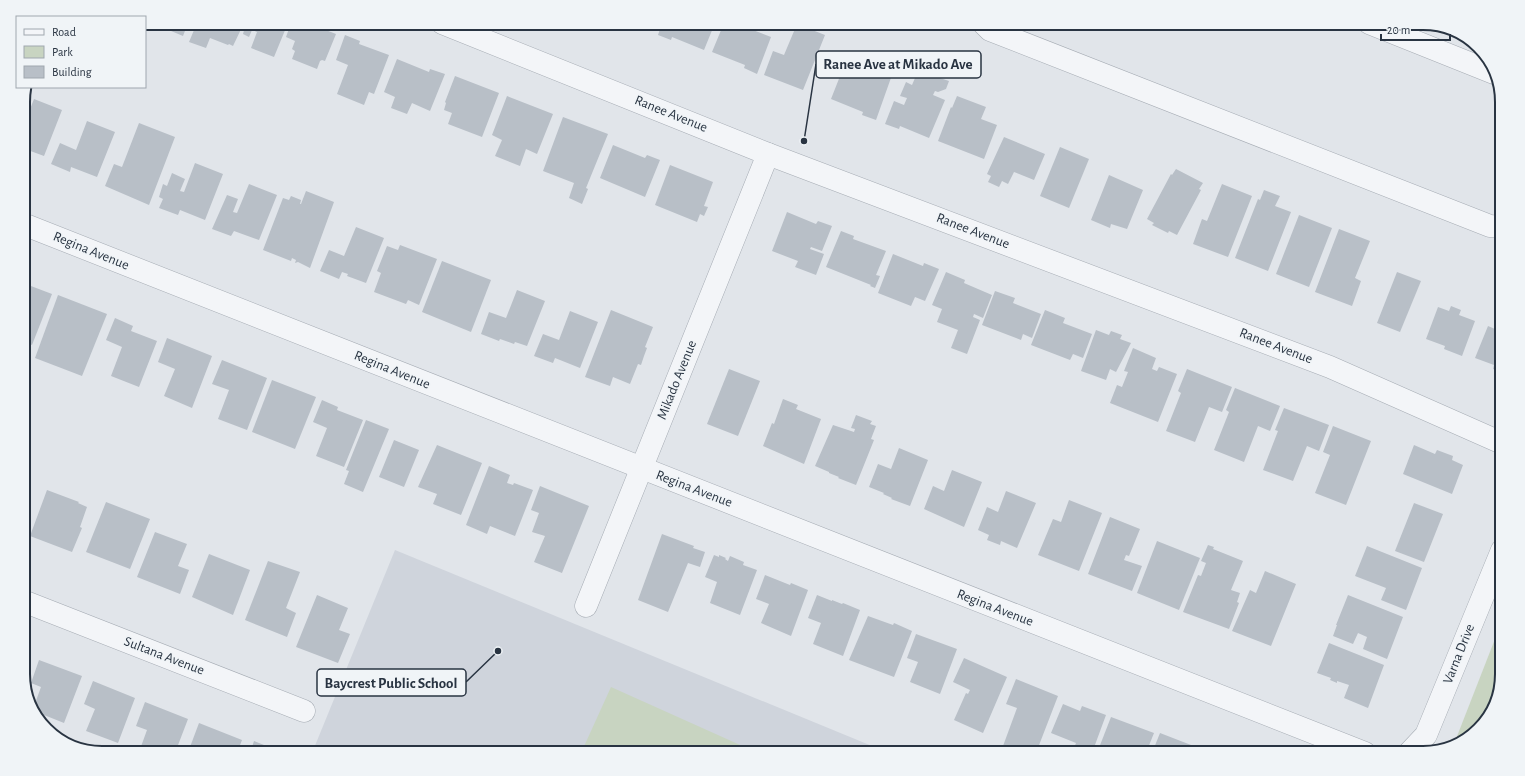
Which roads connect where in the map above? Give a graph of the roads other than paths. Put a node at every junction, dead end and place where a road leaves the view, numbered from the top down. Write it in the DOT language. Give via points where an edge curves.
graph roads {
  1 [pos="459,30"];
  2 [pos="990,30"];
  3 [pos="1386,30"];
  4 [pos="1488,71"];
  5 [pos="768,154"];
  6 [pos="1495,226"];
  7 [pos="30,227"];
  8 [pos="1495,440"];
  9 [pos="641,468"];
  10 [pos="1495,567"];
  11 [pos="30,604"];
  12 [pos="586,606"];
  13 [pos="304,711"];
  14 [pos="1347,746"];
  15 [pos="1416,746"];
  1 -- 5 [label="street, Ranee Avenue"];
  2 -- 6 [label="street"];
  3 -- 4 [label="street"];
  5 -- 8 [label="street, Ranee Avenue" via="1330,367"];
  5 -- 9 [label="street, Mikado Avenue"];
  7 -- 9 [label="street, Regina Avenue"];
  9 -- 12 [label="street, Mikado Avenue"];
  9 -- 14 [label="street, Regina Avenue"];
  10 -- 15 [label="street, Varna Drive" via="1426,735"];
  11 -- 13 [label="street, Sultana Avenue"];
}
